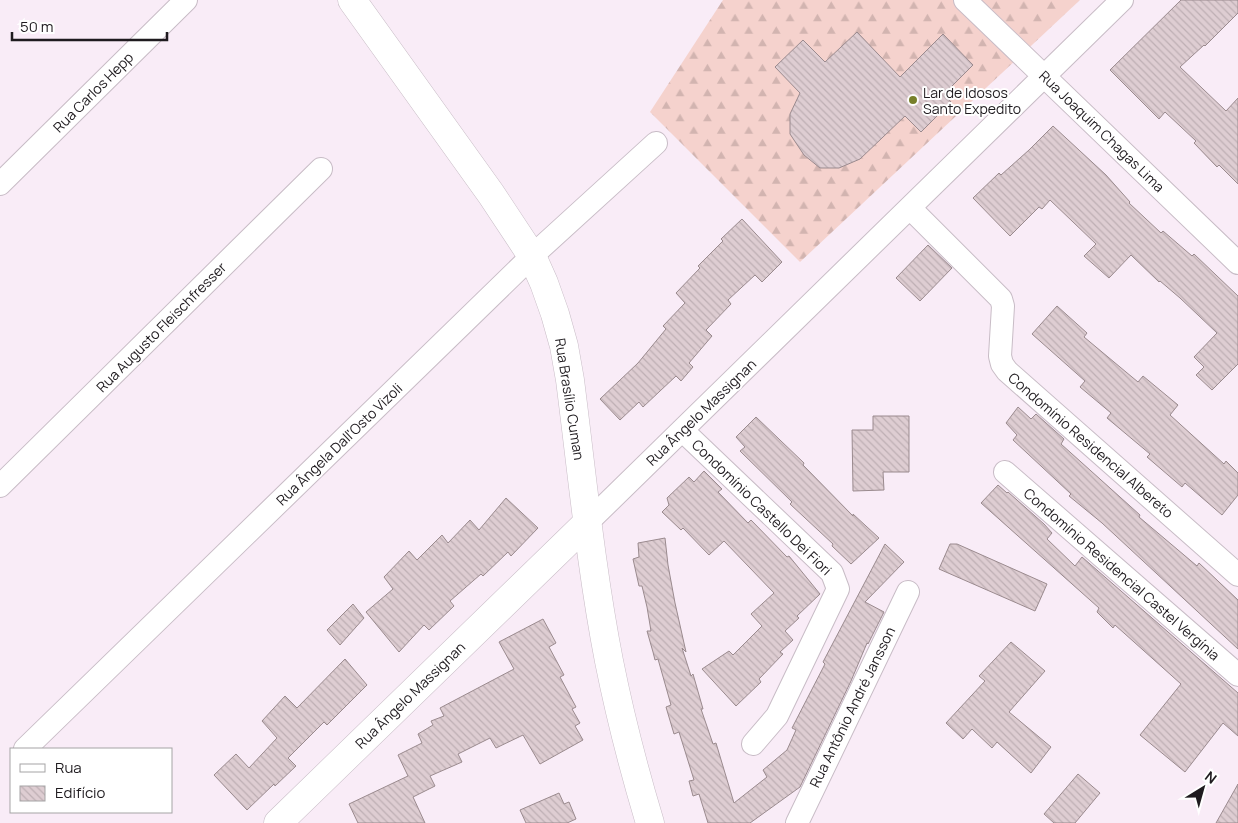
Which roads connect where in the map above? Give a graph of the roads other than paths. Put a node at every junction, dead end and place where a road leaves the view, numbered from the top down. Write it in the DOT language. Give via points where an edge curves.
graph roads {
  1 [pos="186,0"];
  2 [pos="352,0"];
  3 [pos="965,0"];
  4 [pos="1122,0"];
  5 [pos="1045,76"];
  6 [pos="656,143"];
  7 [pos="321,169"];
  8 [pos="0,184"];
  9 [pos="910,208"];
  10 [pos="532,256"];
  11 [pos="1238,263"];
  12 [pos="682,430"];
  13 [pos="1006,472"];
  14 [pos="0,486"];
  15 [pos="588,522"];
  16 [pos="1238,575"];
  17 [pos="908,592"];
  18 [pos="1238,675"];
  19 [pos="752,744"];
  20 [pos="26,748"];
  21 [pos="278,823"];
  22 [pos="650,823"];
  23 [pos="797,823"];
  1 -- 8 [label="street, Rua Carlos Hepp"];
  2 -- 10 [label="street, Rua Brasílio Cuman"];
  3 -- 5 [label="street, Rua Joaquim Chagas Lima"];
  4 -- 5 [label="street, Rua Ângelo Massignan"];
  5 -- 9 [label="street, Rua Ângelo Massignan"];
  5 -- 11 [label="street, Rua Joaquim Chagas Lima"];
  6 -- 10 [label="street, Rua Ângela Dall'Osto Vizoli"];
  7 -- 14 [label="street, Rua Augusto Fleischfresser"];
  9 -- 12 [label="street, Rua Ângelo Massignan"];
  9 -- 16 [label="street, Condomínio Residencial Albereto" via="1001,299 1000,356 1007,371"];
  10 -- 15 [label="street, Rua Brasílio Cuman" via="564,346"];
  10 -- 20 [label="street, Rua Ângela Dall'Osto Vizoli"];
  12 -- 15 [label="street, Rua Ângelo Massignan"];
  12 -- 19 [label="street, Condomínio Castello Dei Fiori" via="832,573 838,589 777,716"];
  13 -- 18 [label="street, Condomínio Residencial Castel Vergínia"];
  15 -- 21 [label="street, Rua Ângelo Massignan"];
  15 -- 22 [label="street, Rua Brasílio Cuman" via="609,661"];
  17 -- 23 [label="street, Rua Antônio André Jansson"];
}
